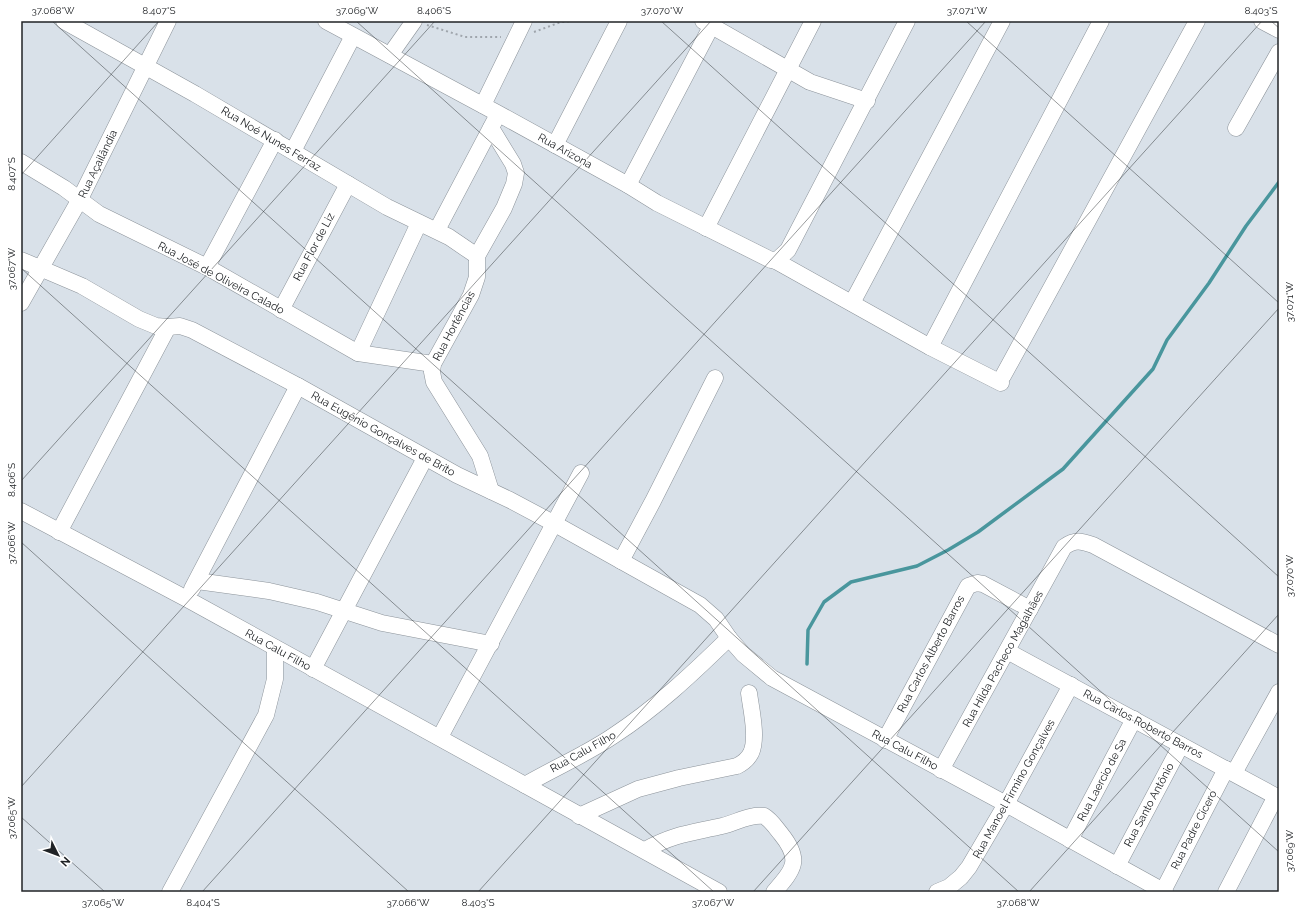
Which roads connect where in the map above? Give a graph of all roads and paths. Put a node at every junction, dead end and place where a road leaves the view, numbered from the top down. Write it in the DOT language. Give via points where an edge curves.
graph roads {
  1 [pos="64,21"];
  2 [pos="168,21"];
  3 [pos="326,21"];
  4 [pos="524,21"];
  5 [pos="571,21"];
  6 [pos="619,21"];
  7 [pos="813,21"];
  8 [pos="907,21"];
  9 [pos="1002,21"];
  10 [pos="1101,21"];
  11 [pos="1197,21"];
  12 [pos="1262,21"];
  13 [pos="419,22"];
  14 [pos="709,23"];
  15 [pos="1279,30"];
  16 [pos="353,36"];
  17 [pos="516,37"];
  18 [pos="1279,52"];
  19 [pos="390,55"];
  20 [pos="146,66"];
  21 [pos="787,70"];
  22 [pos="867,100"];
  23 [pos="482,105"];
  24 [pos="499,114"];
  25 [pos="492,128"];
  26 [pos="1236,128"];
  27 [pos="275,140"];
  28 [pos="555,145"];
  29 [pos="293,151"];
  30 [pos="21,162"];
  31 [pos="348,184"];
  32 [pos="628,185"];
  33 [pos="80,199"];
  34 [pos="419,223"];
  35 [pos="706,228"];
  36 [pos="437,230"];
  37 [pos="477,256"];
  38 [pos="21,260"];
  39 [pos="776,261"];
  40 [pos="207,268"];
  41 [pos="40,270"];
  42 [pos="21,303"];
  43 [pos="852,303"];
  44 [pos="281,310"];
  45 [pos="168,327"];
  46 [pos="930,347"];
  47 [pos="358,353"];
  48 [pos="433,368"];
  49 [pos="715,378"];
  50 [pos="298,386"];
  51 [pos="425,458"];
  52 [pos="581,473"];
  53 [pos="491,491"];
  54 [pos="21,511"];
  55 [pos="555,524"];
  56 [pos="59,532"];
  57 [pos="621,561"];
  58 [pos="197,580"];
  59 [pos="187,600"];
  60 [pos="1030,609"];
  61 [pos="344,612"];
  62 [pos="729,638"];
  63 [pos="491,644"];
  64 [pos="1279,645"];
  65 [pos="274,648"];
  66 [pos="1007,651"];
  67 [pos="313,669"];
  68 [pos="1071,685"];
  69 [pos="1279,692"];
  70 [pos="749,693"];
  71 [pos="1134,719"];
  72 [pos="440,737"];
  73 [pos="885,740"];
  74 [pos="1181,744"];
  75 [pos="941,770"];
  76 [pos="1230,771"];
  77 [pos="525,784"];
  78 [pos="1278,797"];
  79 [pos="1006,804"];
  80 [pos="579,816"];
  81 [pos="1070,840"];
  82 [pos="645,850"];
  83 [pos="1117,866"];
  84 [pos="943,889"];
  85 [pos="1164,891"];
  86 [pos="170,892"];
  87 [pos="719,892"];
  88 [pos="774,892"];
  89 [pos="1226,892"];
  1 -- 20 [label="street, Rua Noé Nunes Ferraz"];
  2 -- 20 [label="street, Rua Açailândia"];
  3 -- 16 [label="street, Rua Arizona"];
  4 -- 17 [label="street"];
  5 -- 17 [label="path"];
  6 -- 28 [label="street"];
  7 -- 21 [label="street"];
  8 -- 22 [label="street"];
  9 -- 43 [label="street"];
  10 -- 46 [label="street"];
  11 -- 46 [label="street, Rua Arizona" via="1002,379"];
  12 -- 15 [label="street"];
  13 -- 17 [label="path" via="465,37"];
  13 -- 19 [label="street"];
  14 -- 21 [label="street"];
  14 -- 32 [label="street"];
  16 -- 19 [label="street, Rua Arizona"];
  16 -- 29 [label="street"];
  17 -- 23 [label="street"];
  18 -- 26 [label="street"];
  19 -- 23 [label="street, Rua Arizona"];
  20 -- 27 [label="street, Rua Noé Nunes Ferraz"];
  20 -- 33 [label="street, Rua Açailândia"];
  21 -- 22 [label="street" via="810,82"];
  21 -- 35 [label="street"];
  22 -- 39 [label="street" via="788,250"];
  23 -- 24 [label="street, Rua Arizona"];
  24 -- 25 [label="street"];
  24 -- 28 [label="street, Rua Arizona"];
  25 -- 36 [label="street"];
  25 -- 37 [label="street, Rua Hortências" via="516,173 504,208"];
  27 -- 29 [label="street, Rua Noé Nunes Ferraz"];
  27 -- 40 [label="street"];
  28 -- 32 [label="street, Rua Arizona"];
  29 -- 31 [label="street, Rua Noé Nunes Ferraz"];
  30 -- 33 [label="street, Rua José de Oliveira Calado"];
  31 -- 34 [label="street, Rua Noé Nunes Ferraz"];
  31 -- 44 [label="street, Rua Flor de Liz"];
  32 -- 35 [label="street, Rua Arizona"];
  33 -- 40 [label="street, Rua José de Oliveira Calado" via="100,214"];
  33 -- 41 [label="street, Rua Açailândia"];
  34 -- 36 [label="street, Rua Noé Nunes Ferraz"];
  34 -- 47 [label="street"];
  35 -- 39 [label="street, Rua Arizona"];
  36 -- 37 [label="street, Rua Noé Nunes Ferraz"];
  37 -- 48 [label="street, Rua Hortências" via="477,277 471,295"];
  38 -- 41 [label="street, Rua Eugênio Gonçalves de Brito"];
  39 -- 43 [label="street, Rua Arizona"];
  40 -- 44 [label="street, Rua José de Oliveira Calado"];
  41 -- 42 [label="street, Rua Açailândia"];
  41 -- 45 [label="street, Rua Eugênio Gonçalves de Brito" via="82,286 138,319 156,326"];
  43 -- 46 [label="street, Rua Arizona"];
  44 -- 47 [label="street, Rua José de Oliveira Calado"];
  45 -- 50 [label="street, Rua Eugênio Gonçalves de Brito" via="180,326 192,330"];
  45 -- 56 [label="street"];
  47 -- 48 [label="street, Rua José de Oliveira Calado"];
  48 -- 53 [label="street" via="434,382 480,456"];
  49 -- 57 [label="street"];
  50 -- 51 [label="street, Rua Eugênio Gonçalves de Brito"];
  50 -- 58 [label="street"];
  51 -- 53 [label="street, Rua Eugênio Gonçalves de Brito"];
  51 -- 61 [label="street"];
  52 -- 55 [label="street"];
  53 -- 55 [label="street, Rua Eugênio Gonçalves de Brito"];
  54 -- 56 [label="street, Rua Calu Filho"];
  55 -- 57 [label="street, Rua Eugênio Gonçalves de Brito"];
  55 -- 63 [label="street"];
  56 -- 59 [label="street, Rua Calu Filho"];
  57 -- 62 [label="street, Rua Eugênio Gonçalves de Brito" via="700,605 716,620"];
  58 -- 59 [label="street"];
  58 -- 61 [label="street" via="268,591 317,602"];
  59 -- 65 [label="street, Rua Calu Filho"];
  60 -- 64 [label="street, Rua Hilda Pacheco Magalhães" via="1064,547 1080,541 1093,545"];
  60 -- 66 [label="street, Rua Hilda Pacheco Magalhães"];
  60 -- 73 [label="street, Rua Carlos Alberto Barros" via="983,584 968,586"];
  61 -- 63 [label="street" via="382,623"];
  61 -- 67 [label="street"];
  62 -- 73 [label="street, Rua Calu Filho" via="743,654 772,678"];
  62 -- 77 [label="street, Rua Calu Filho" via="685,681 613,736 581,756"];
  63 -- 72 [label="street"];
  65 -- 67 [label="street, Rua Calu Filho"];
  65 -- 86 [label="street" via="275,679 266,715"];
  66 -- 68 [label="street, Rua Carlos Roberto Barros"];
  66 -- 75 [label="street, Rua Hilda Pacheco Magalhães"];
  67 -- 72 [label="street, Rua Calu Filho"];
  68 -- 71 [label="street, Rua Carlos Roberto Barros"];
  68 -- 79 [label="street, Rua Manoel Firmino Gonçalves"];
  69 -- 76 [label="street, Rua Padre Cícero"];
  70 -- 80 [label="street" via="753,723 752,747 745,761 737,766 638,789"];
  71 -- 74 [label="street, Rua Carlos Roberto Barros"];
  71 -- 81 [label="street, Rua Laercio de Sa"];
  72 -- 77 [label="street, Rua Calu Filho"];
  73 -- 75 [label="street, Rua Calu Filho"];
  74 -- 76 [label="street, Rua Carlos Roberto Barros"];
  74 -- 83 [label="street, Rua Santo Antônio"];
  75 -- 79 [label="street, Rua Calu Filho"];
  76 -- 78 [label="street, Rua Carlos Roberto Barros"];
  76 -- 85 [label="street, Rua Padre Cícero"];
  77 -- 80 [label="street"];
  78 -- 89 [label="street"];
  79 -- 81 [label="street, Rua Calu Filho"];
  79 -- 84 [label="street, Rua Manoel Firmino Gonçalves" via="969,867 961,877"];
  80 -- 82 [label="street"];
  81 -- 83 [label="street, Rua Calu Filho"];
  82 -- 87 [label="street"];
  82 -- 88 [label="street" via="679,835 723,826 752,816 764,816 787,841 794,858"];
  83 -- 85 [label="street, Rua Calu Filho"];
}
